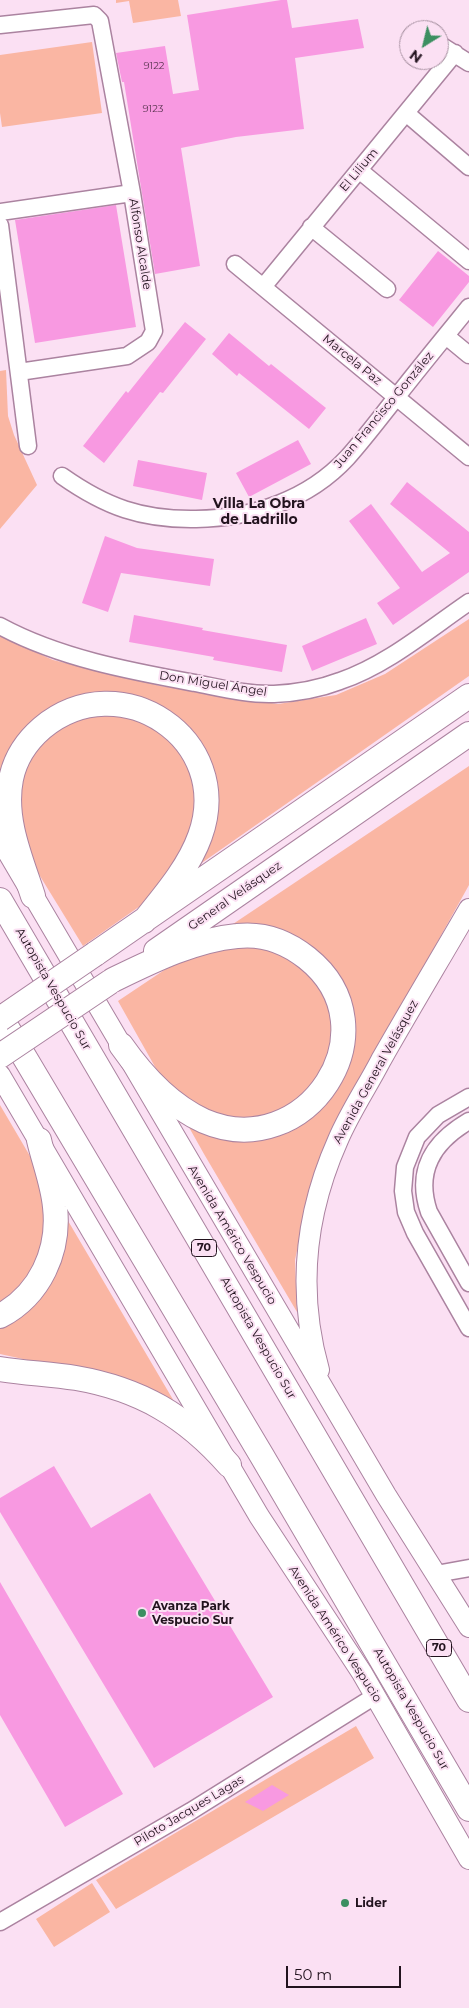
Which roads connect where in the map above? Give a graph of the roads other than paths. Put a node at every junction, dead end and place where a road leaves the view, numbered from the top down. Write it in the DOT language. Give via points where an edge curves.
graph roads {
  1 [pos="0,24"];
  2 [pos="449,50"];
  3 [pos="455,53"];
  4 [pos="469,63"];
  5 [pos="406,113"];
  6 [pos="469,167"];
  7 [pos="359,170"];
  8 [pos="132,193"];
  9 [pos="0,212"];
  10 [pos="0,225"];
  11 [pos="311,227"];
  12 [pos="469,261"];
  13 [pos="235,264"];
  14 [pos="262,286"];
  15 [pos="387,289"];
  16 [pos="469,307"];
  17 [pos="446,336"];
  18 [pos="469,355"];
  19 [pos="19,372"];
  20 [pos="397,396"];
  21 [pos="28,446"];
  22 [pos="469,457"];
  23 [pos="62,476"];
  24 [pos="469,602"];
  25 [pos="0,626"];
  26 [pos="469,696"];
  27 [pos="469,734"];
  28 [pos="0,840"];
  29 [pos="33,896"];
  30 [pos="0,900"];
  31 [pos="469,908"];
  32 [pos="144,921"];
  33 [pos="111,981"];
  34 [pos="0,1018"];
  35 [pos="120,1045"];
  36 [pos="0,1056"];
  37 [pos="0,1075"];
  38 [pos="469,1097"];
  39 [pos="469,1121"];
  40 [pos="39,1140"];
  41 [pos="433,1221"];
  42 [pos="415,1233"];
  43 [pos="469,1283"];
  44 [pos="0,1316"];
  45 [pos="469,1328"];
  46 [pos="0,1369"];
  47 [pos="326,1394"];
  48 [pos="229,1465"];
  49 [pos="469,1568"];
  50 [pos="436,1574"];
  51 [pos="469,1628"];
  52 [pos="375,1696"];
  53 [pos="469,1700"];
  54 [pos="469,1809"];
  55 [pos="469,1858"];
  56 [pos="0,1922"];
  1 -- 8 [label="street, Alfonso Alcalde" via="94,15 100,21"];
  2 -- 3 [label="street"];
  3 -- 4 [label="street"];
  3 -- 5 [label="street, El Lilium"];
  5 -- 6 [label="street"];
  5 -- 7 [label="street, El Lilium"];
  7 -- 11 [label="street, El Lilium"];
  7 -- 12 [label="street"];
  8 -- 9 [label="street"];
  8 -- 19 [label="street, Alfonso Alcalde" via="154,331 148,342 127,356"];
  10 -- 19 [label="street"];
  11 -- 14 [label="street, El Lilium"];
  11 -- 15 [label="street"];
  13 -- 14 [label="street, Marcela Paz"];
  14 -- 20 [label="street, Marcela Paz"];
  16 -- 17 [label="street, Juan Francisco González"];
  17 -- 18 [label="street"];
  17 -- 20 [label="street, Juan Francisco González"];
  19 -- 21 [label="street"];
  20 -- 22 [label="street, Marcela Paz"];
  20 -- 23 [label="street, Juan Francisco González" via="332,472 298,495 265,510 179,520 139,515 108,505"];
  24 -- 25 [label="street, Don Miguel Ángel" via="364,671 328,686 285,693 226,689 141,672 52,649"];
  26 -- 32 [label="highway"];
  27 -- 33 [label="highway, General Velásquez"];
  28 -- 29 [label="main road, Avenida Américo Vespucio"];
  29 -- 32 [label="highway" via="10,816 11,779 17,759 29,741 59,716 99,703 122,704 161,719 183,738 198,761 205,784 205,818 196,846"];
  29 -- 35 [label="main road, Avenida Américo Vespucio"];
  30 -- 53 [label="highway, Autopista Vespucio Sur / 70"];
  31 -- 47 [label="main road, Avenida General Velásquez" via="356,1105 338,1139 321,1184 309,1235 306,1276 311,1334"];
  32 -- 34 [label="highway, bridge"];
  33 -- 35 [label="highway" via="200,944 237,936 260,936 293,948 320,970 337,1000 343,1022 343,1040 337,1064 320,1095 292,1117 258,1128 229,1128 194,1115 149,1080"];
  33 -- 36 [label="highway, General Velásquez, bridge"];
  34 -- 54 [label="highway, Autopista Vespucio Sur"];
  35 -- 47 [label="main road, Avenida Américo Vespucio"];
  37 -- 40 [label="main road, Avenida Américo Vespucio"];
  38 -- 42 [label="street" via="430,1122 408,1155 403,1191 406,1212"];
  39 -- 41 [label="street" via="443,1140 428,1163 424,1194"];
  40 -- 44 [label="highway" via="55,1207 53,1245 45,1270 30,1293"];
  40 -- 48 [label="main road, Avenida Américo Vespucio"];
  41 -- 42 [label="street"];
  41 -- 43 [label="street"];
  42 -- 45 [label="street"];
  46 -- 48 [label="highway" via="84,1380 134,1394 168,1410 186,1423"];
  47 -- 50 [label="main road, Avenida Américo Vespucio"];
  48 -- 52 [label="main road, Avenida Américo Vespucio"];
  49 -- 50 [label="street"];
  50 -- 51 [label="main road, Avenida Américo Vespucio"];
  52 -- 55 [label="main road, Avenida Américo Vespucio"];
  52 -- 56 [label="street, Piloto Jacques Lagas" via="191,1811"];
}
